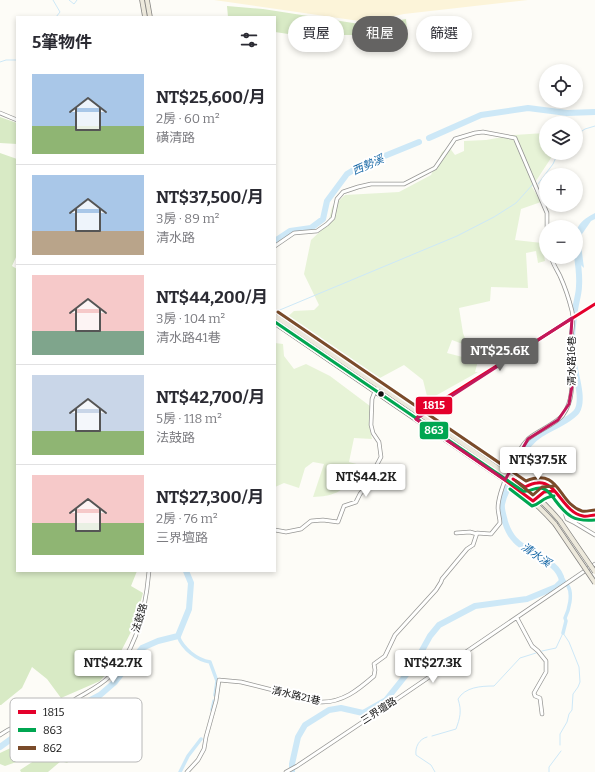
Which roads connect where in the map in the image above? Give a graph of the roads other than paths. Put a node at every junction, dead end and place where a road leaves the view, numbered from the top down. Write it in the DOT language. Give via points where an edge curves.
graph roads {
  1 [pos="142,0"];
  2 [pos="147,0"];
  3 [pos="145,16"];
  4 [pos="150,16"];
  5 [pos="0,113"];
  6 [pos="16,120"];
  7 [pos="547,220"];
  8 [pos="276,245"];
  9 [pos="554,264"];
  10 [pos="595,304"];
  11 [pos="276,317"];
  12 [pos="572,318"];
  13 [pos="276,324"];
  14 [pos="379,387"];
  15 [pos="375,391"];
  16 [pos="420,414"];
  17 [pos="416,419"];
  18 [pos="509,475"];
  19 [pos="506,480"];
  20 [pos="525,487"];
  21 [pos="554,491"];
  22 [pos="533,492"];
  23 [pos="538,496"];
  24 [pos="529,497"];
  25 [pos="561,500"];
  26 [pos="533,501"];
  27 [pos="595,515"];
  28 [pos="584,516"];
  29 [pos="558,523"];
  30 [pos="575,524"];
  31 [pos="276,530"];
  32 [pos="456,533"];
  33 [pos="477,534"];
  34 [pos="595,535"];
  35 [pos="595,564"];
  36 [pos="149,572"];
  37 [pos="595,572"];
  38 [pos="595,583"];
  39 [pos="517,618"];
  40 [pos="77,698"];
  41 [pos="542,714"];
  42 [pos="10,729"];
  43 [pos="0,735"];
  44 [pos="187,772"];
  45 [pos="286,772"];
  1 -- 3 [label="main road"];
  2 -- 4 [label="main road"];
  5 -- 6 [label="street"];
  7 -- 8 [label="street" via="547,213 515,138 483,132 455,139 435,168 404,184 371,184 343,192 337,199 333,218 327,224 317,231 294,233"];
  9 -- 12 [label="street, 清水路16巷"];
  10 -- 12 [label="street"];
  11 -- 14 [label="main road"];
  12 -- 16 [label="street"];
  12 -- 18 [label="street, 清水路16巷" via="572,386 569,404 558,420 536,433 523,445"];
  13 -- 15 [label="main road"];
  14 -- 15 [label="street"];
  14 -- 16 [label="main road"];
  15 -- 17 [label="main road"];
  15 -- 31 [label="street" via="371,425 379,442 380,457 368,484 356,502 344,506 338,522 324,520 311,522 302,528 286,532"];
  16 -- 17 [label="street"];
  16 -- 18 [label="main road"];
  17 -- 19 [label="main road"];
  18 -- 19 [label="street"];
  18 -- 20 [label="main road"];
  19 -- 24 [label="main road"];
  19 -- 33 [label="street" via="498,508 500,523 491,534"];
  20 -- 21 [label="street" via="534,482 543,482"];
  20 -- 22 [label="main road"];
  21 -- 22 [label="street" via="544,487"];
  21 -- 23 [label="street" via="544,492"];
  21 -- 25 [label="street"];
  22 -- 23 [label="main road"];
  22 -- 24 [label="street"];
  23 -- 26 [label="street"];
  23 -- 29 [label="main road"];
  24 -- 26 [label="main road"];
  25 -- 28 [label="street" via="573,511"];
  25 -- 30 [label="street" via="567,519"];
  26 -- 29 [label="main road"];
  27 -- 28 [label="street"];
  28 -- 30 [label="street" via="577,517"];
  29 -- 37 [label="main road, bridge"];
  29 -- 38 [label="main road, bridge"];
  30 -- 34 [label="street"];
  32 -- 33 [label="street"];
  33 -- 44 [label="street, 清水路21巷" via="473,545 395,636 385,656 374,664 374,676 353,694 326,703 240,682 219,680 204,749"];
  35 -- 39 [label="street, 三界壇路"];
  36 -- 40 [label="street, 法鼓路" via="146,600 131,646 114,673"];
  39 -- 41 [label="street" via="532,646 546,661 546,672 534,693 540,698"];
  39 -- 45 [label="street, 三界壇路"];
  42 -- 43 [label="street, 法鼓路"];
}
